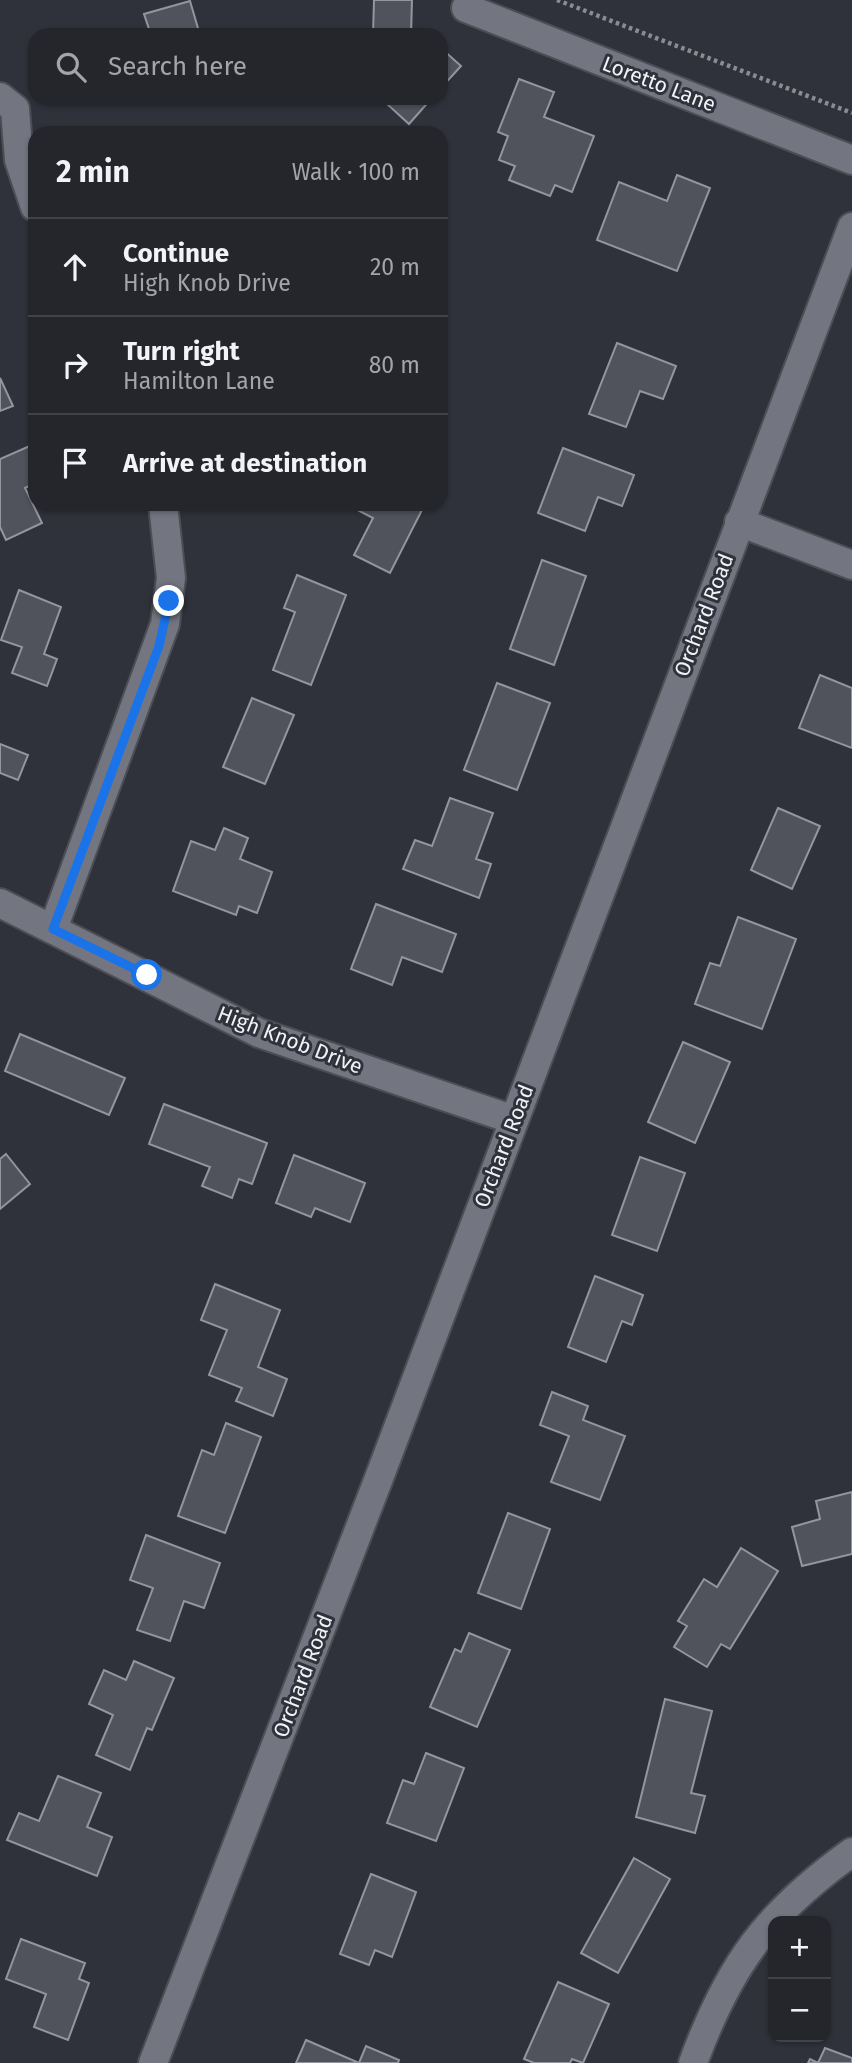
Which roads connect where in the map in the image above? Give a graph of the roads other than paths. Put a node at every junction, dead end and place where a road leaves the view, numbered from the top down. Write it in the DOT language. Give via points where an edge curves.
graph roads {
  1 [pos="466,8"];
  2 [pos="0,97"];
  3 [pos="852,160"];
  4 [pos="28,186"];
  5 [pos="852,227"];
  6 [pos="164,511"];
  7 [pos="738,522"];
  8 [pos="852,565"];
  9 [pos="0,903"];
  10 [pos="53,929"];
  11 [pos="514,1120"];
  12 [pos="852,1852"];
  13 [pos="153,2063"];
  14 [pos="693,2063"];
  1 -- 3 [label="street, Loretto Lane"];
  2 -- 4 [label="street" via="15,109 19,160"];
  5 -- 7 [label="street, Orchard Road"];
  6 -- 10 [label="street" via="171,578 165,624"];
  7 -- 8 [label="street"];
  7 -- 11 [label="street, Orchard Road"];
  9 -- 10 [label="street, High Knob Drive"];
  10 -- 11 [label="street, High Knob Drive" via="259,1033"];
  11 -- 13 [label="street, Orchard Road"];
  12 -- 14 [label="street" via="803,1889 757,1937 726,1984"];
}
